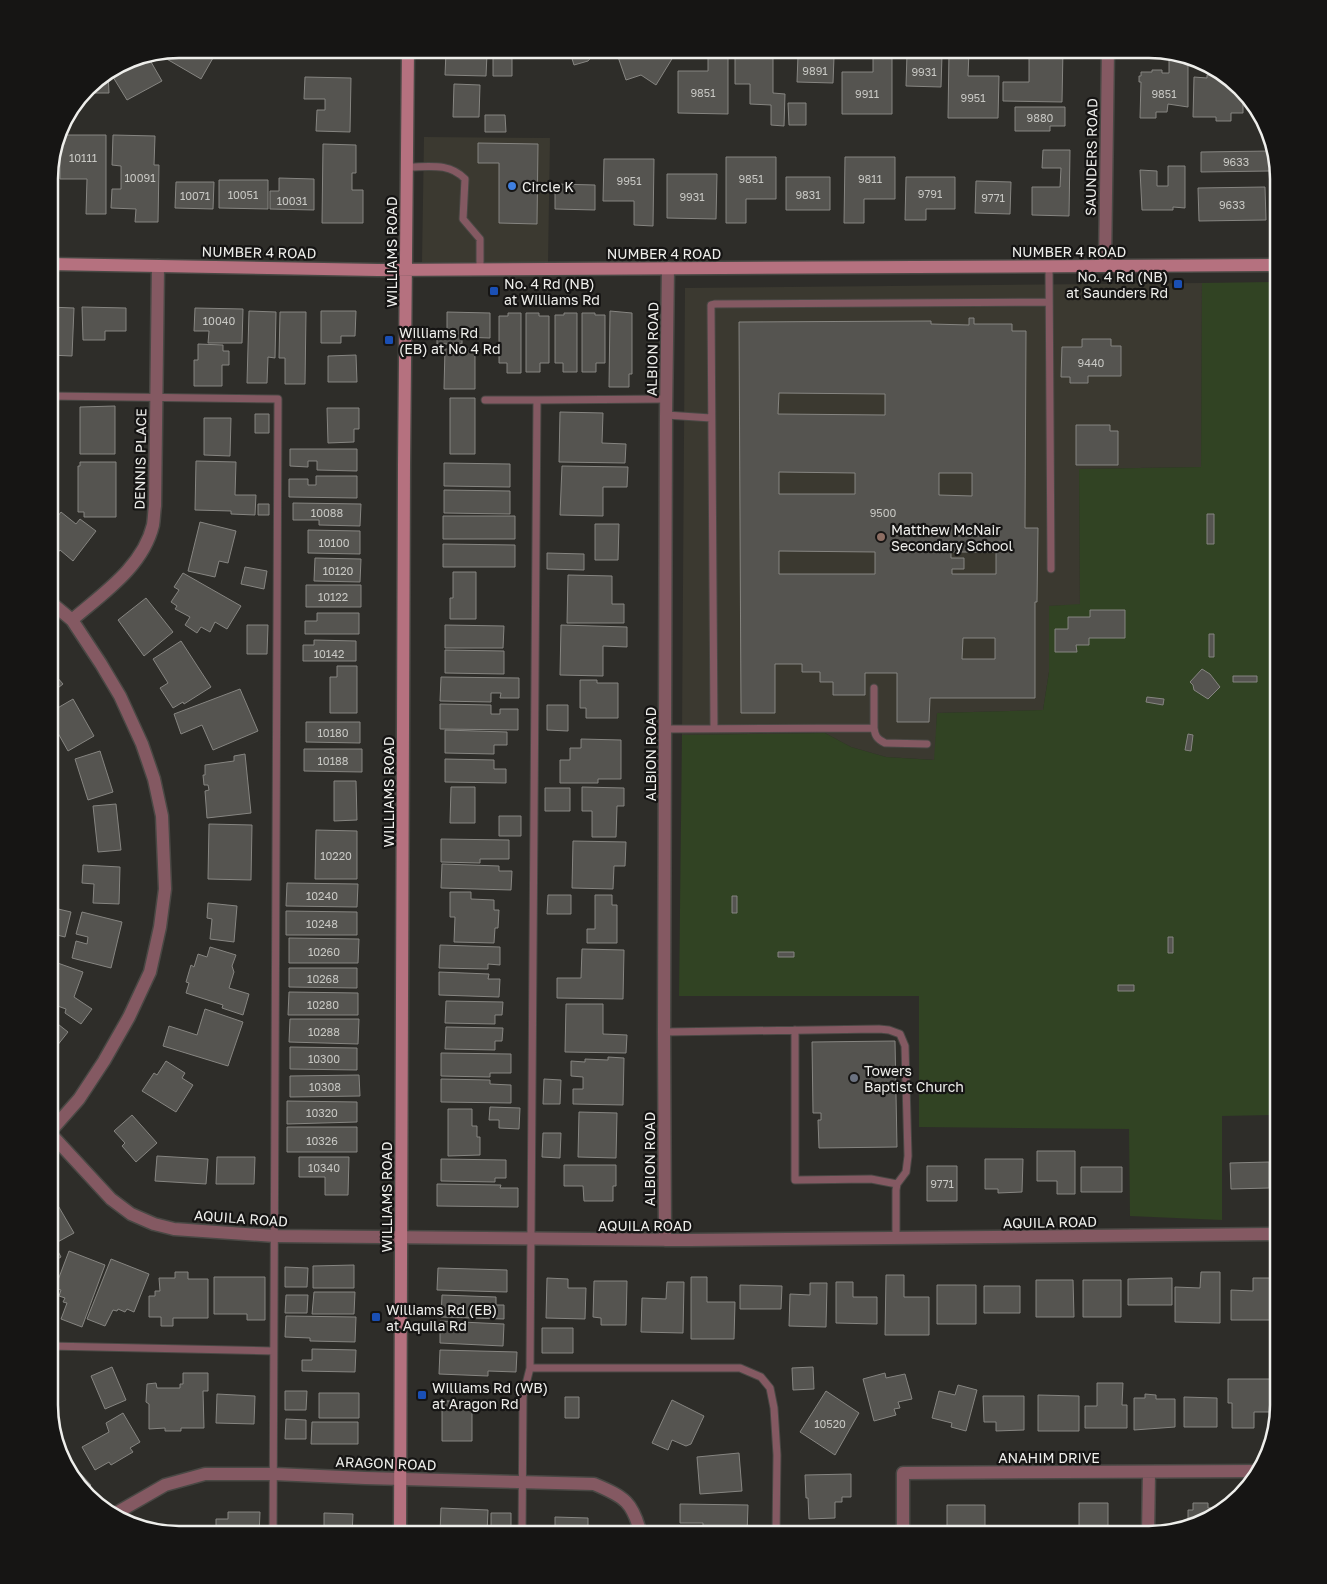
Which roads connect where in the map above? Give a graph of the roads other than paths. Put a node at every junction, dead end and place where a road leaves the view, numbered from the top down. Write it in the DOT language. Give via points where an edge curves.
graph roads {
  1 [pos="408,58"];
  2 [pos="1108,58"];
  3 [pos="406,168"];
  4 [pos="58,264"];
  5 [pos="1270,265"];
  6 [pos="158,266"];
  7 [pos="1049,266"];
  8 [pos="1106,266"];
  9 [pos="668,268"];
  10 [pos="406,270"];
  11 [pos="480,270"];
  12 [pos="1049,302"];
  13 [pos="58,396"];
  14 [pos="155,398"];
  15 [pos="667,399"];
  16 [pos="486,400"];
  17 [pos="537,400"];
  18 [pos="666,415"];
  19 [pos="711,418"];
  20 [pos="1051,569"];
  21 [pos="58,608"];
  22 [pos="72,620"];
  23 [pos="874,688"];
  24 [pos="714,728"];
  25 [pos="874,728"];
  26 [pos="666,729"];
  27 [pos="927,744"];
  28 [pos="796,1030"];
  29 [pos="664,1032"];
  30 [pos="57,1124"];
  31 [pos="57,1142"];
  32 [pos="897,1184"];
  33 [pos="1270,1234"];
  34 [pos="275,1236"];
  35 [pos="401,1236"];
  36 [pos="531,1239"];
  37 [pos="896,1239"];
  38 [pos="665,1240"];
  39 [pos="57,1346"];
  40 [pos="273,1351"];
  41 [pos="530,1368"];
  42 [pos="1250,1470"];
  43 [pos="1149,1472"];
  44 [pos="274,1474"];
  45 [pos="400,1479"];
  46 [pos="522,1482"];
  47 [pos="120,1511"];
  48 [pos="273,1526"];
  49 [pos="400,1526"];
  50 [pos="522,1526"];
  51 [pos="639,1526"];
  52 [pos="776,1526"];
  53 [pos="903,1526"];
  54 [pos="1148,1526"];
  1 -- 3 [label="street, WILLIAMS ROAD"];
  2 -- 8 [label="street, SAUNDERS ROAD"];
  3 -- 10 [label="street, WILLIAMS ROAD"];
  3 -- 11 [label="lane" via="448,168 465,178 463,219 480,239"];
  4 -- 6 [label="street, NUMBER 4 ROAD"];
  5 -- 8 [label="street, NUMBER 4 ROAD"];
  6 -- 10 [label="street, NUMBER 4 ROAD"];
  6 -- 14 [label="street, DENNIS PLACE"];
  7 -- 8 [label="street, NUMBER 4 ROAD"];
  7 -- 9 [label="street, NUMBER 4 ROAD"];
  7 -- 12 [label="lane"];
  9 -- 11 [label="street, NUMBER 4 ROAD"];
  9 -- 15 [label="street, ALBION ROAD"];
  10 -- 11 [label="street, NUMBER 4 ROAD"];
  10 -- 35 [label="street, WILLIAMS ROAD"];
  12 -- 19 [label="lane" via="711,305"];
  12 -- 20 [label="lane"];
  13 -- 14 [label="lane"];
  14 -- 22 [label="street, DENNIS PLACE" via="153,525 127,572"];
  14 -- 34 [label="lane" via="278,399"];
  15 -- 17 [label="lane"];
  15 -- 18 [label="street, ALBION ROAD"];
  16 -- 17 [label="lane"];
  17 -- 36 [label="lane"];
  18 -- 19 [label="lane"];
  18 -- 26 [label="street, ALBION ROAD"];
  19 -- 24 [label="lane"];
  21 -- 22 [label="street"];
  22 -- 30 [label="street" via="120,696 154,779 162,816 165,889 150,972 104,1062"];
  23 -- 25 [label="lane"];
  24 -- 25 [label="lane"];
  24 -- 26 [label="lane"];
  25 -- 27 [label="lane" via="878,740 885,743"];
  26 -- 29 [label="street, ALBION ROAD"];
  28 -- 29 [label="lane"];
  28 -- 32 [label="lane" via="795,1180 871,1179"];
  28 -- 32 [label="lane" via="888,1030 900,1034 907,1068 908,1156 906,1172"];
  29 -- 38 [label="street, ALBION ROAD"];
  31 -- 34 [label="street, AQUILA ROAD" via="112,1199 131,1214 154,1224 174,1229"];
  32 -- 37 [label="lane"];
  33 -- 37 [label="street, AQUILA ROAD"];
  34 -- 35 [label="street, AQUILA ROAD"];
  34 -- 40 [label="lane"];
  35 -- 36 [label="street, AQUILA ROAD"];
  35 -- 45 [label="street, WILLIAMS ROAD"];
  36 -- 38 [label="street, AQUILA ROAD"];
  36 -- 41 [label="lane"];
  37 -- 38 [label="street, AQUILA ROAD"];
  39 -- 40 [label="lane"];
  40 -- 44 [label="lane"];
  41 -- 46 [label="lane" via="523,1396"];
  41 -- 52 [label="lane" via="740,1368 761,1377 770,1388 774,1408"];
  42 -- 43 [label="street, ANAHIM DRIVE"];
  43 -- 53 [label="street, ANAHIM DRIVE" via="903,1473"];
  43 -- 54 [label="street"];
  44 -- 45 [label="street, ARAGON ROAD"];
  44 -- 47 [label="street, ARAGON ROAD" via="205,1474 165,1485"];
  44 -- 48 [label="lane"];
  45 -- 46 [label="street, ARAGON ROAD"];
  45 -- 49 [label="street, WILLIAMS ROAD"];
  46 -- 50 [label="lane"];
  46 -- 51 [label="street, ARAGON ROAD" via="594,1484 628,1502"];
}
